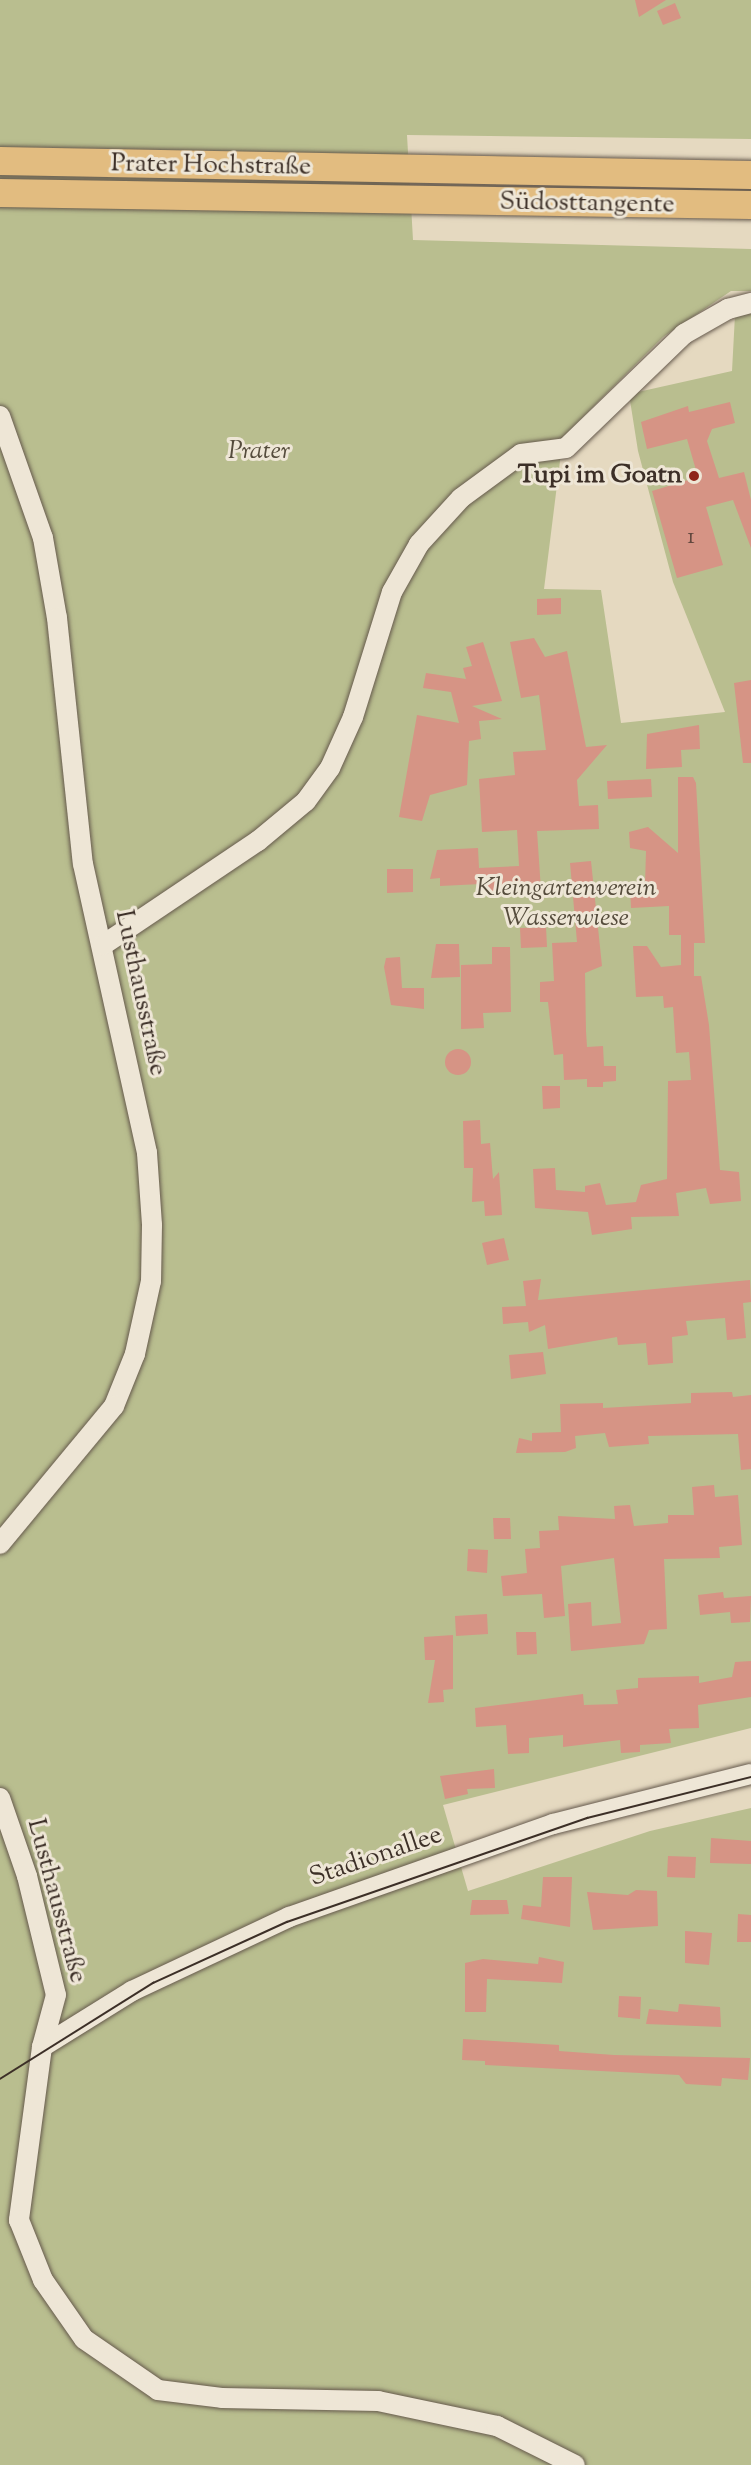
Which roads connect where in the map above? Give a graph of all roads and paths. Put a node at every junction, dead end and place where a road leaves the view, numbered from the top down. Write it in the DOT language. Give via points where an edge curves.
graph roads {
  1 [pos="0,161"];
  2 [pos="423,171"];
  3 [pos="751,175"];
  4 [pos="0,193"];
  5 [pos="422,203"];
  6 [pos="751,206"];
  7 [pos="751,303"];
  8 [pos="0,416"];
  9 [pos="103,945"];
  10 [pos="0,1544"];
  11 [pos="751,1774"];
  12 [pos="0,1798"];
  13 [pos="42,2047"];
  14 [pos="575,2465"];
  1 -- 2 [label="highway, Prater Hochstraße"];
  2 -- 3 [label="highway, Südosttangente"];
  4 -- 5 [label="highway, Prater Hochstraße"];
  5 -- 6 [label="highway, Südosttangente"];
  7 -- 9 [label="street" via="696,326 638,375 566,448 521,454 490,472 419,544 392,592 353,717 330,768 306,801 258,841"];
  8 -- 9 [label="street, Lusthausstraße" via="43,538 57,618 71,785"];
  9 -- 10 [label="street, Lusthausstraße" via="147,1153 151,1281 135,1354 114,1406"];
  11 -- 13 [label="street, Stadionallee" via="553,1824 289,1917 132,1991"];
  12 -- 13 [label="street, Lusthausstraße" via="27,1876 56,1995"];
  13 -- 14 [label="street, Lusthausstraße" via="17,2203 27,2245 60,2310 84,2339 158,2390 222,2398 378,2401 496,2426"];
}
